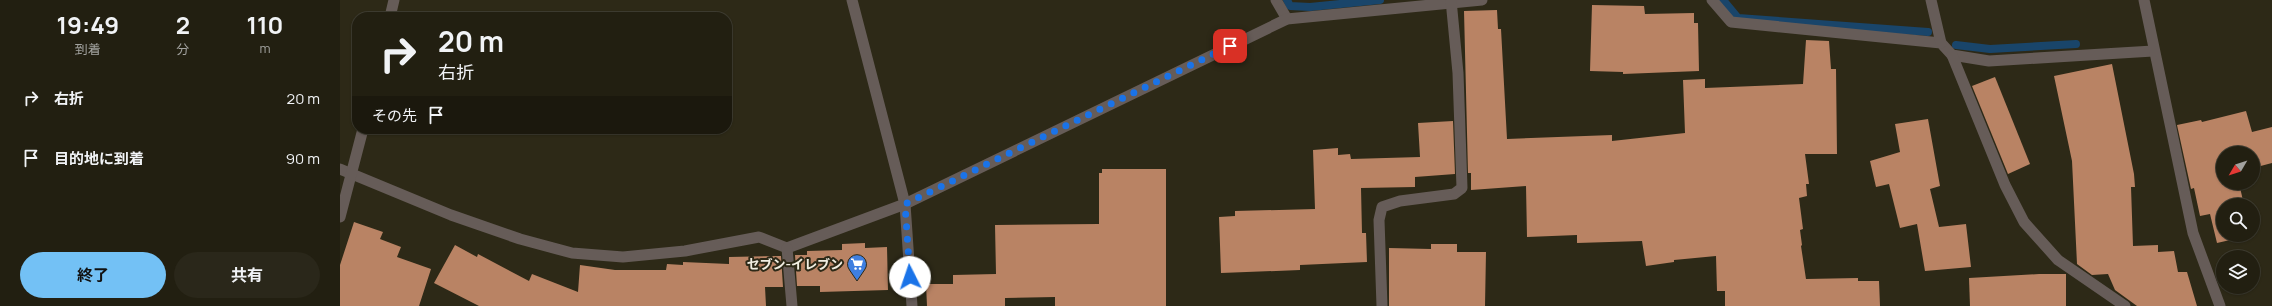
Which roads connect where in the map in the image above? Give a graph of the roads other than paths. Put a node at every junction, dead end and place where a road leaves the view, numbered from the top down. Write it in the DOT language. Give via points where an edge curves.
graph roads {
  1 [pos="394,0"];
  2 [pos="852,0"];
  3 [pos="1276,0"];
  4 [pos="1482,0"];
  5 [pos="1712,0"];
  6 [pos="1931,0"];
  7 [pos="2144,0"];
  8 [pos="1452,2"];
  9 [pos="391,12"];
  10 [pos="1287,19"];
  11 [pos="1941,43"];
  12 [pos="2153,51"];
  13 [pos="1952,55"];
  14 [pos="362,134"];
  15 [pos="340,169"];
  16 [pos="352,174"];
  17 [pos="905,204"];
  18 [pos="340,217"];
  19 [pos="787,248"];
  20 [pos="792,306"];
  21 [pos="912,306"];
  22 [pos="1382,306"];
  23 [pos="2125,306"];
  24 [pos="2220,306"];
  1 -- 9 [label="street"];
  2 -- 17 [label="street"];
  3 -- 10 [label="street"];
  4 -- 8 [label="street"];
  5 -- 11 [label="street" via="1731,22"];
  6 -- 11 [label="street"];
  7 -- 12 [label="street"];
  8 -- 10 [label="street"];
  8 -- 22 [label="street" via="1458,73 1462,188 1454,194 1400,201 1382,207 1379,220"];
  10 -- 17 [label="street"];
  11 -- 13 [label="street"];
  12 -- 13 [label="street" via="1988,61"];
  12 -- 24 [label="street" via="2193,234"];
  13 -- 23 [label="street" via="2005,185 2024,222 2058,260"];
  14 -- 16 [label="street"];
  15 -- 16 [label="street"];
  16 -- 18 [label="street"];
  16 -- 19 [label="street" via="465,220 572,253 631,256 685,251 759,237"];
  17 -- 19 [label="street"];
  17 -- 21 [label="street"];
  19 -- 20 [label="street"];
}
